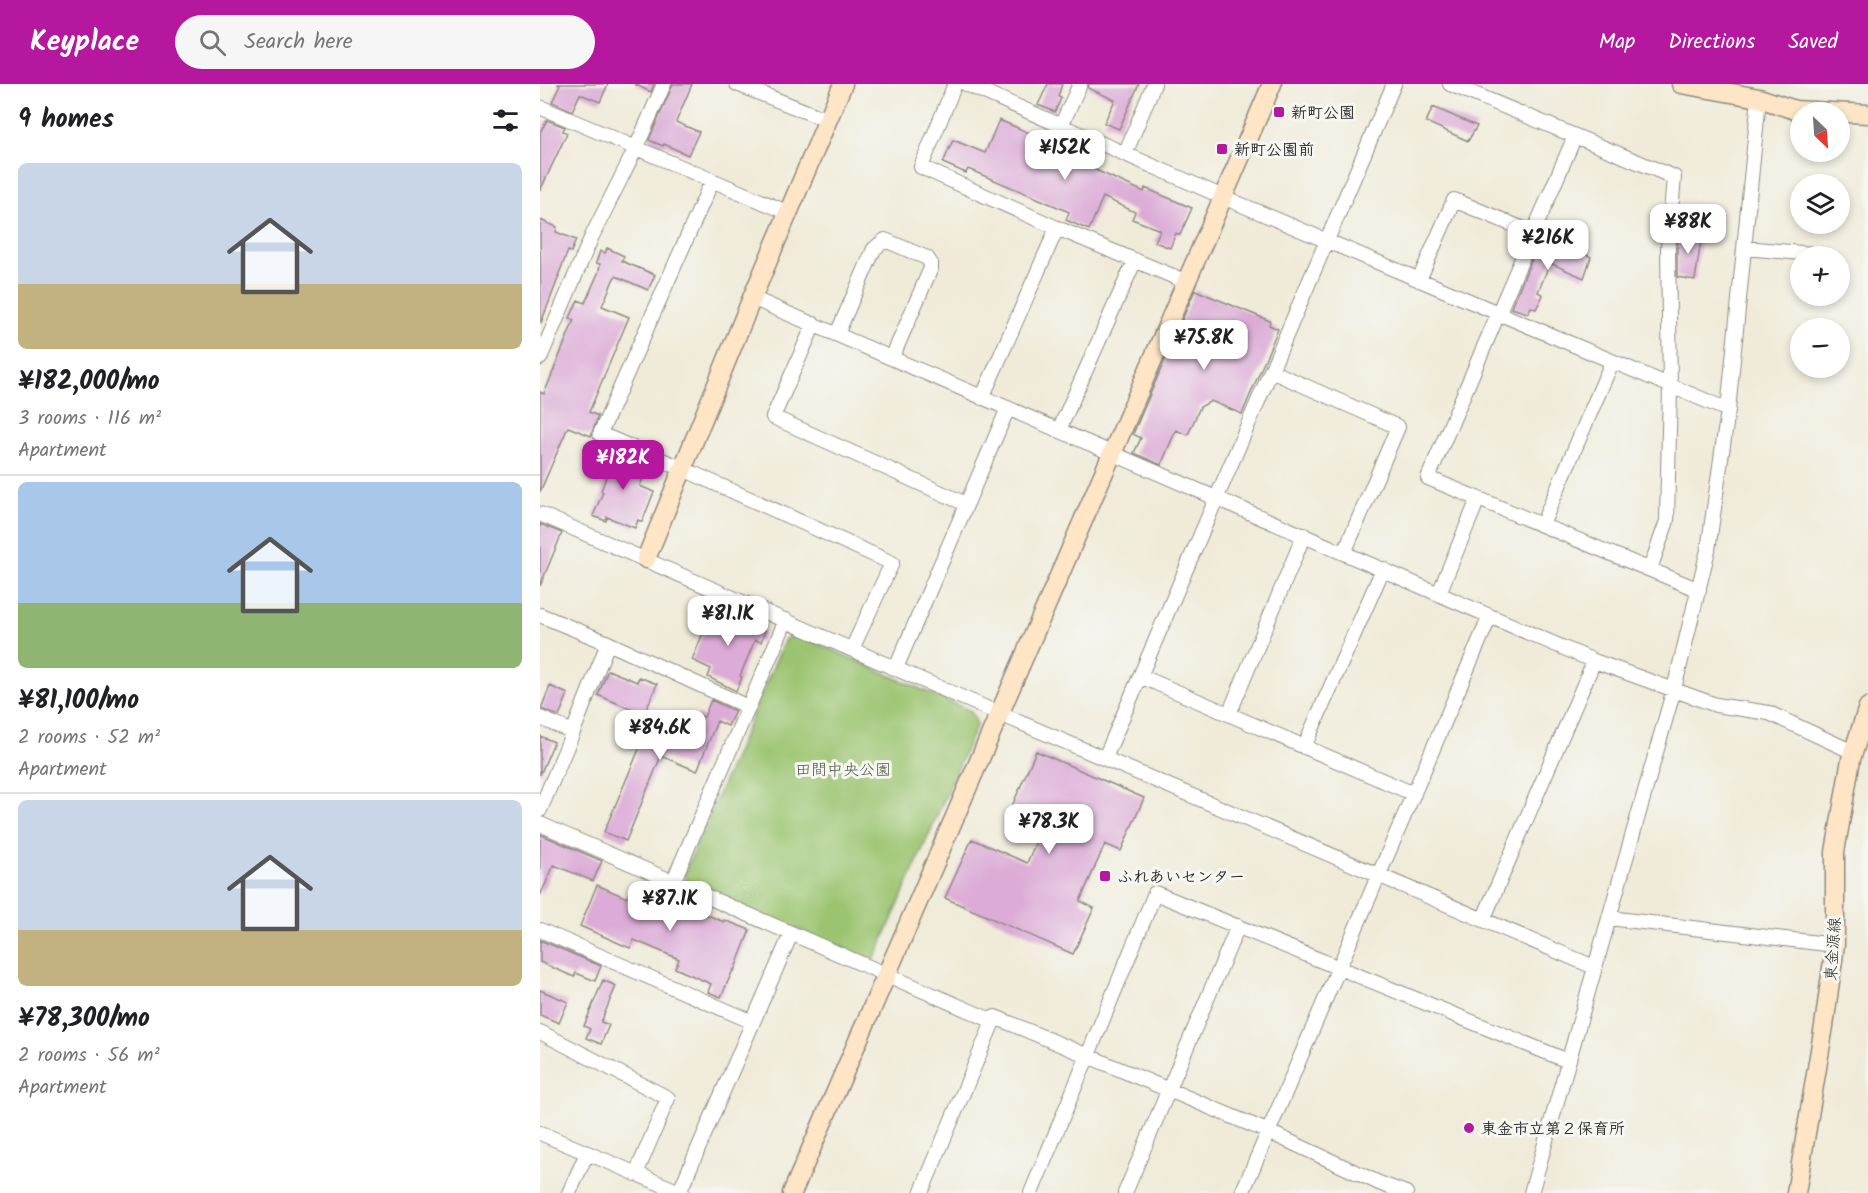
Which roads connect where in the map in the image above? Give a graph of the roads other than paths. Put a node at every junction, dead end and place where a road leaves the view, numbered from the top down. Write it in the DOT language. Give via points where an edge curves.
graph roads {
  1 [pos="664,84"];
  2 [pos="737,84"];
  3 [pos="843,84"];
  4 [pos="955,84"];
  5 [pos="966,84"];
  6 [pos="1080,84"];
  7 [pos="1154,84"];
  8 [pos="1272,84"];
  9 [pos="1394,84"];
  10 [pos="1450,84"];
  11 [pos="1692,85"];
  12 [pos="995,90"];
  13 [pos="1760,98"];
  14 [pos="540,106"];
  15 [pos="1868,114"];
  16 [pos="827,120"];
  17 [pos="1061,126"];
  18 [pos="1575,136"];
  19 [pos="636,148"];
  20 [pos="1125,154"];
  21 [pos="712,181"];
  22 [pos="1223,197"];
  23 [pos="789,213"];
  24 [pos="1057,228"];
  25 [pos="1533,233"];
  26 [pos="1326,241"];
  27 [pos="1744,248"];
  28 [pos="1790,252"];
  29 [pos="1135,260"];
  30 [pos="1419,280"];
  31 [pos="1187,282"];
  32 [pos="752,298"];
  33 [pos="1498,314"];
  34 [pos="814,324"];
  35 [pos="837,334"];
  36 [pos="540,358"];
  37 [pos="891,358"];
  38 [pos="1612,362"];
  39 [pos="1271,371"];
  40 [pos="1670,386"];
  41 [pos="982,398"];
  42 [pos="1008,408"];
  43 [pos="1728,411"];
  44 [pos="1059,430"];
  45 [pos="1113,453"];
  46 [pos="681,468"];
  47 [pos="1217,498"];
  48 [pos="1478,499"];
  49 [pos="966,504"];
  50 [pos="540,514"];
  51 [pos="1542,525"];
  52 [pos="1304,535"];
  53 [pos="1344,553"];
  54 [pos="645,559"];
  55 [pos="1383,569"];
  56 [pos="1650,569"];
  57 [pos="1699,590"];
  58 [pos="1439,593"];
  59 [pos="540,615"];
  60 [pos="1490,616"];
  61 [pos="786,620"];
  62 [pos="608,643"];
  63 [pos="852,649"];
  64 [pos="1594,660"];
  65 [pos="896,668"];
  66 [pos="1140,676"];
  67 [pos="1674,689"];
  68 [pos="1868,707"];
  69 [pos="748,708"];
  70 [pos="1000,714"];
  71 [pos="1229,714"];
  72 [pos="540,718"];
  73 [pos="573,732"];
  74 [pos="1304,747"];
  75 [pos="1853,752"];
  76 [pos="1105,758"];
  77 [pos="1414,794"];
  78 [pos="540,810"];
  79 [pos="540,824"];
  80 [pos="1380,875"];
  81 [pos="672,882"];
  82 [pos="1609,918"];
  83 [pos="1483,920"];
  84 [pos="1238,926"];
  85 [pos="540,930"];
  86 [pos="791,934"];
  87 [pos="1835,945"];
  88 [pos="1594,967"];
  89 [pos="1340,968"];
  90 [pos="888,974"];
  91 [pos="993,1021"];
  92 [pos="753,1022"];
  93 [pos="540,1032"];
  94 [pos="1087,1056"];
  95 [pos="1568,1061"];
  96 [pos="1168,1090"];
  97 [pos="1269,1132"];
  98 [pos="540,1133"];
  99 [pos="587,1153"];
  100 [pos="636,1174"];
  101 [pos="569,1193"];
  102 [pos="680,1193"];
  103 [pos="792,1193"];
  104 [pos="921,1193"];
  105 [pos="1030,1193"];
  106 [pos="1125,1193"];
  107 [pos="1242,1193"];
  108 [pos="1406,1193"];
  109 [pos="1531,1193"];
  110 [pos="1796,1193"];
  1 -- 19 [label="street"];
  2 -- 16 [label="street"];
  3 -- 16 [label="street"];
  4 -- 24 [label="street" via="921,167"];
  5 -- 12 [label="street"];
  6 -- 17 [label="street"];
  7 -- 20 [label="street"];
  8 -- 22 [label="street"];
  9 -- 26 [label="street"];
  10 -- 18 [label="street"];
  11 -- 13 [label="street"];
  12 -- 17 [label="street"];
  13 -- 15 [label="street" via="1795,110"];
  13 -- 27 [label="street"];
  14 -- 19 [label="street"];
  16 -- 23 [label="street"];
  17 -- 20 [label="street"];
  18 -- 25 [label="street"];
  18 -- 40 [label="street" via="1674,177 1668,248"];
  19 -- 21 [label="street"];
  19 -- 36 [label="street" via="592,236"];
  20 -- 22 [label="street"];
  21 -- 23 [label="street"];
  21 -- 46 [label="street" via="600,434"];
  22 -- 26 [label="street"];
  22 -- 31 [label="street"];
  23 -- 32 [label="street"];
  24 -- 29 [label="street"];
  24 -- 41 [label="street"];
  25 -- 30 [label="street" via="1454,200"];
  25 -- 33 [label="street"];
  26 -- 30 [label="street"];
  26 -- 39 [label="street"];
  27 -- 28 [label="street"];
  27 -- 43 [label="street"];
  29 -- 31 [label="street"];
  29 -- 44 [label="street"];
  30 -- 33 [label="street"];
  31 -- 45 [label="street"];
  32 -- 34 [label="street"];
  32 -- 46 [label="street"];
  33 -- 38 [label="street"];
  33 -- 48 [label="street" via="1428,478"];
  34 -- 35 [label="street"];
  34 -- 49 [label="street" via="773,417"];
  35 -- 37 [label="street"];
  35 -- 37 [label="street" via="879,244 885,240 927,258 931,268"];
  37 -- 41 [label="street"];
  38 -- 40 [label="street"];
  38 -- 51 [label="street"];
  39 -- 47 [label="street"];
  39 -- 53 [label="street" via="1398,427"];
  40 -- 43 [label="street"];
  40 -- 56 [label="street" via="1667,521"];
  41 -- 42 [label="street"];
  42 -- 44 [label="street"];
  42 -- 49 [label="street"];
  43 -- 57 [label="street"];
  44 -- 45 [label="street"];
  45 -- 47 [label="street"];
  45 -- 70 [label="street"];
  46 -- 54 [label="street"];
  46 -- 63 [label="street" via="892,563"];
  47 -- 52 [label="street"];
  47 -- 66 [label="street"];
  48 -- 51 [label="street"];
  48 -- 58 [label="street"];
  49 -- 65 [label="street"];
  50 -- 54 [label="street"];
  51 -- 56 [label="street"];
  52 -- 53 [label="street"];
  52 -- 71 [label="street"];
  53 -- 55 [label="street"];
  54 -- 61 [label="street"];
  55 -- 58 [label="street"];
  55 -- 74 [label="street"];
  56 -- 57 [label="street"];
  57 -- 67 [label="street"];
  58 -- 60 [label="street"];
  59 -- 62 [label="street"];
  60 -- 64 [label="street"];
  60 -- 77 [label="street"];
  61 -- 63 [label="street"];
  61 -- 69 [label="street"];
  62 -- 69 [label="street"];
  62 -- 73 [label="street"];
  63 -- 65 [label="street"];
  64 -- 67 [label="street"];
  64 -- 83 [label="street"];
  65 -- 70 [label="street"];
  66 -- 71 [label="street"];
  66 -- 76 [label="street"];
  67 -- 75 [label="street" via="1716,705 1769,713"];
  67 -- 82 [label="street"];
  68 -- 75 [label="street, 東金源線"];
  69 -- 81 [label="street"];
  70 -- 76 [label="street"];
  70 -- 90 [label="street"];
  71 -- 74 [label="street"];
  72 -- 73 [label="street"];
  73 -- 78 [label="street"];
  74 -- 77 [label="street"];
  75 -- 87 [label="street, 東金源線" via="1835,852"];
  76 -- 80 [label="street"];
  77 -- 80 [label="street"];
  79 -- 81 [label="street"];
  80 -- 83 [label="street"];
  80 -- 89 [label="street"];
  81 -- 86 [label="street"];
  82 -- 87 [label="street"];
  82 -- 88 [label="street"];
  83 -- 88 [label="street"];
  84 -- 89 [label="street"];
  84 -- 94 [label="street" via="1155,892"];
  84 -- 96 [label="street"];
  85 -- 92 [label="street"];
  86 -- 90 [label="street"];
  86 -- 92 [label="street"];
  87 -- 110 [label="street, 東金源線"];
  88 -- 95 [label="street"];
  89 -- 95 [label="street"];
  89 -- 97 [label="street"];
  90 -- 91 [label="street"];
  90 -- 103 [label="street"];
  91 -- 94 [label="street" via="995,1017"];
  91 -- 104 [label="street"];
  92 -- 102 [label="street"];
  93 -- 100 [label="street" via="668,1098"];
  94 -- 96 [label="street"];
  94 -- 105 [label="street"];
  95 -- 109 [label="street"];
  96 -- 97 [label="street"];
  96 -- 106 [label="street"];
  97 -- 107 [label="street"];
  97 -- 108 [label="street"];
  98 -- 99 [label="street"];
  99 -- 100 [label="street"];
  99 -- 101 [label="street"];
  100 -- 102 [label="street"];
}
